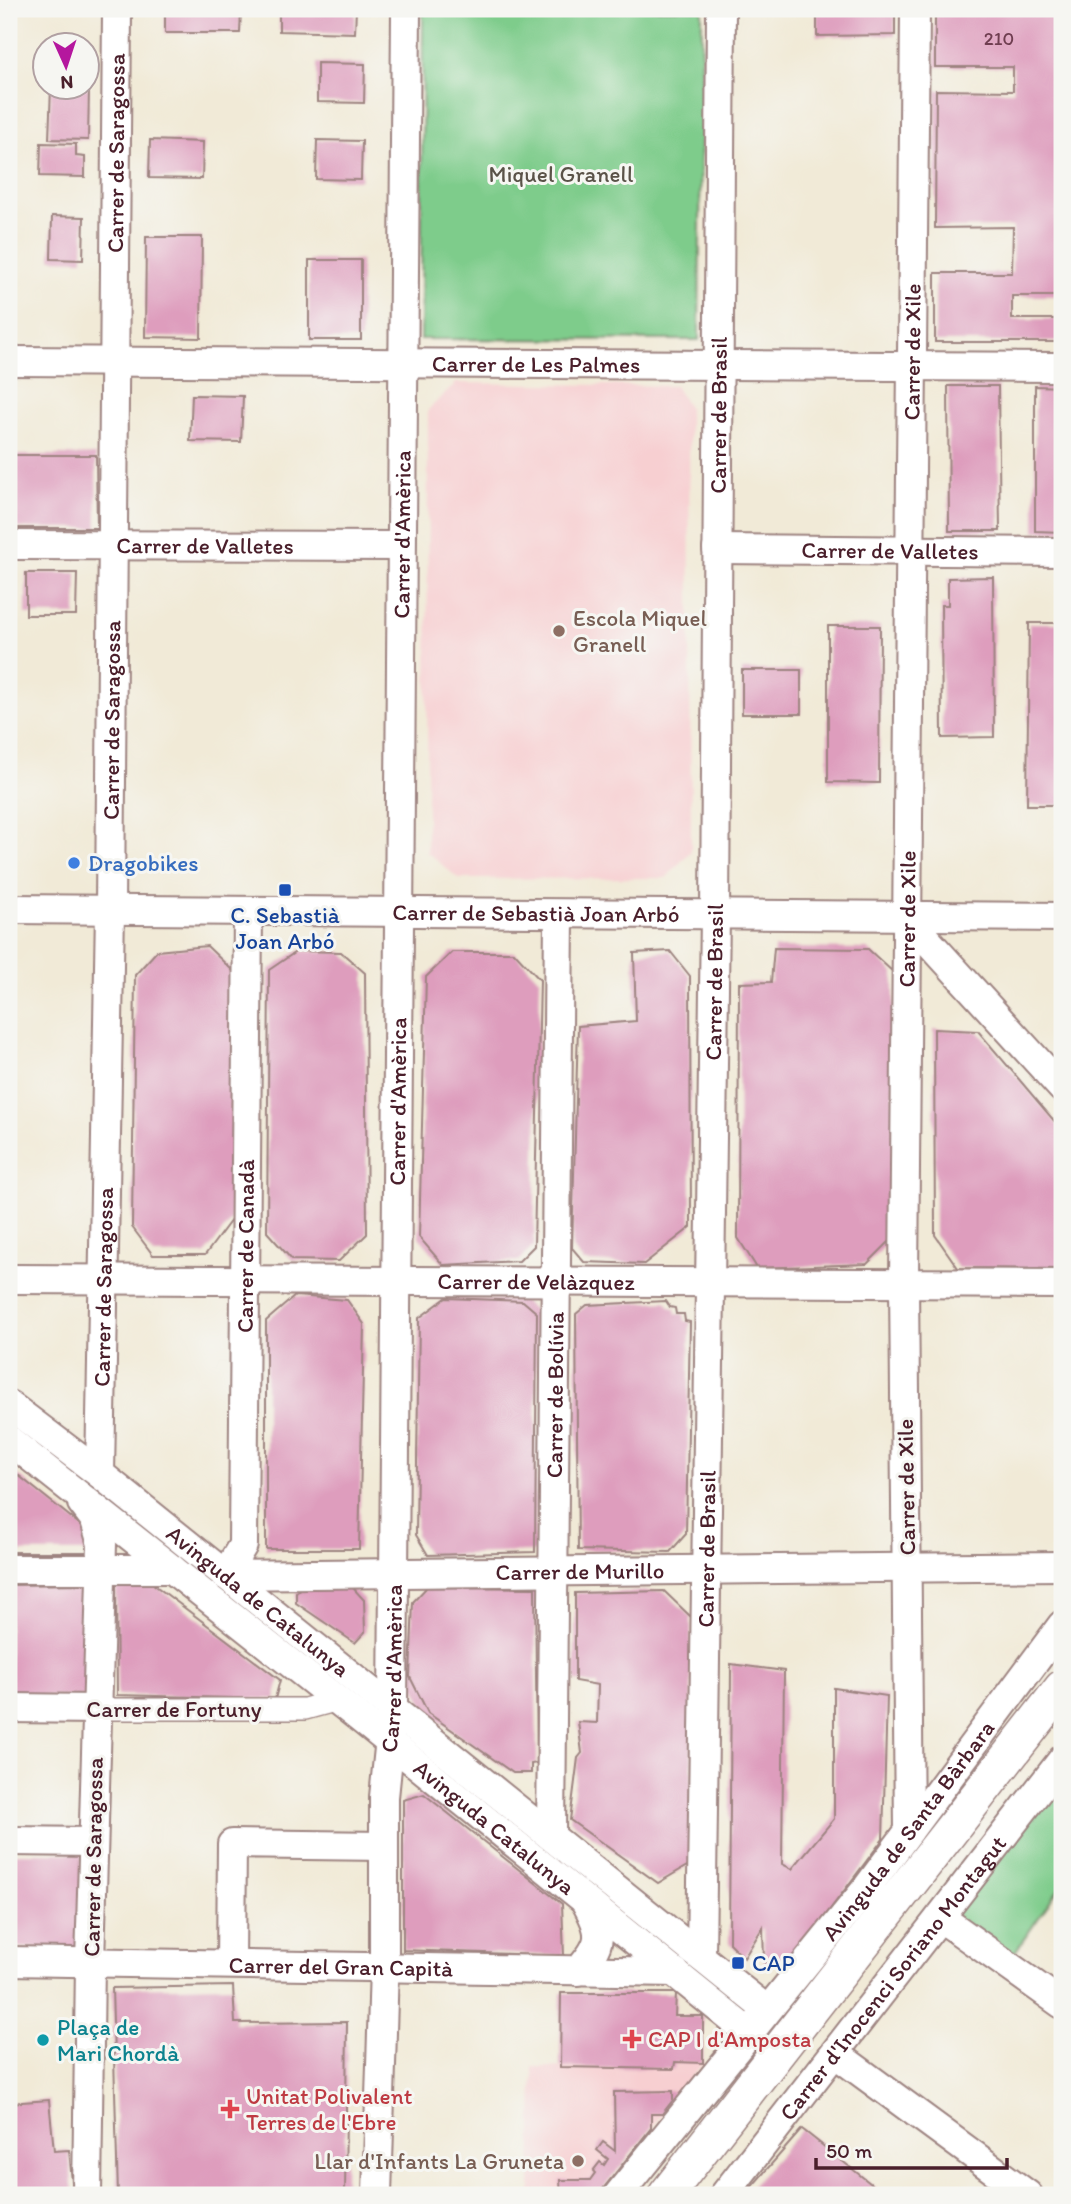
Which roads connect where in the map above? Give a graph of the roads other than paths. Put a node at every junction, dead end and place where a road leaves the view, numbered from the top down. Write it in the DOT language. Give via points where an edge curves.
graph roads {
  1 [pos="117,9"];
  2 [pos="406,9"];
  3 [pos="721,9"];
  4 [pos="915,9"];
  5 [pos="9,360"];
  6 [pos="115,362"];
  7 [pos="403,364"];
  8 [pos="719,365"];
  9 [pos="911,367"];
  10 [pos="1062,367"];
  11 [pos="9,545"];
  12 [pos="113,545"];
  13 [pos="401,546"];
  14 [pos="717,550"];
  15 [pos="909,551"];
  16 [pos="1062,552"];
  17 [pos="9,909"];
  18 [pos="110,909"];
  19 [pos="248,911"];
  20 [pos="398,912"];
  21 [pos="559,914"];
  22 [pos="715,915"];
  23 [pos="906,917"];
  24 [pos="1062,917"];
  25 [pos="1062,1088"];
  26 [pos="9,1279"];
  27 [pos="103,1279"];
  28 [pos="245,1279"];
  29 [pos="395,1279"];
  30 [pos="554,1280"];
  31 [pos="711,1281"];
  32 [pos="904,1283"];
  33 [pos="1062,1284"];
  34 [pos="9,1405"];
  35 [pos="9,1440"];
  36 [pos="100,1474"];
  37 [pos="69,1487"];
  38 [pos="1062,1566"];
  39 [pos="907,1567"];
  40 [pos="9,1569"];
  41 [pos="101,1569"];
  42 [pos="172,1569"];
  43 [pos="708,1569"];
  44 [pos="552,1570"];
  45 [pos="393,1572"];
  46 [pos="225,1575"];
  47 [pos="1062,1625"];
  48 [pos="1062,1688"];
  49 [pos="338,1700"];
  50 [pos="9,1709"];
  51 [pos="97,1709"];
  52 [pos="393,1709"];
  53 [pos="389,1741"];
  54 [pos="1060,1768"];
  55 [pos="909,1831"];
  56 [pos="551,1836"];
  57 [pos="9,1840"];
  58 [pos="93,1842"];
  59 [pos="384,1846"];
  60 [pos="584,1898"];
  61 [pos="941,1918"];
  62 [pos="701,1957"];
  63 [pos="9,1961"];
  64 [pos="90,1962"];
  65 [pos="230,1964"];
  66 [pos="384,1967"];
  67 [pos="578,1971"];
  68 [pos="675,1972"];
  69 [pos="1062,2004"];
  70 [pos="767,2010"];
  71 [pos="749,2033"];
  72 [pos="836,2054"];
  73 [pos="87,2195"];
  74 [pos="377,2195"];
  75 [pos="618,2195"];
  76 [pos="666,2195"];
  77 [pos="725,2195"];
  78 [pos="1028,2195"];
  1 -- 6 [label="street, Carrer de Saragossa"];
  2 -- 7 [label="street, Carrer d'Amèrica"];
  3 -- 8 [label="street, Carrer de Brasil"];
  4 -- 9 [label="street, Carrer de Xile"];
  5 -- 6 [label="street, Carrer de Les Palmes"];
  6 -- 7 [label="street, Carrer de Les Palmes"];
  6 -- 12 [label="street, Carrer de Saragossa"];
  7 -- 8 [label="street, Carrer de Les Palmes"];
  7 -- 13 [label="street, Carrer d'Amèrica"];
  8 -- 9 [label="street, Carrer de Les Palmes"];
  8 -- 14 [label="street, Carrer de Brasil"];
  9 -- 10 [label="street, Carrer de Les Palmes"];
  9 -- 15 [label="street, Carrer de Xile"];
  11 -- 12 [label="street, Carrer de Valletes"];
  12 -- 13 [label="street, Carrer de Valletes"];
  12 -- 18 [label="street, Carrer de Saragossa"];
  13 -- 20 [label="street, Carrer d'Amèrica"];
  14 -- 15 [label="street, Carrer de Valletes"];
  14 -- 22 [label="street, Carrer de Brasil"];
  15 -- 16 [label="street, Carrer de Valletes"];
  15 -- 23 [label="street, Carrer de Xile"];
  17 -- 18 [label="street, Carrer de Sebastià Joan Arbó"];
  18 -- 19 [label="street, Carrer de Sebastià Joan Arbó"];
  18 -- 27 [label="street, Carrer de Saragossa"];
  19 -- 20 [label="street, Carrer de Sebastià Joan Arbó"];
  19 -- 28 [label="street, Carrer de Canadà"];
  20 -- 21 [label="street, Carrer de Sebastià Joan Arbó"];
  20 -- 29 [label="street, Carrer d'Amèrica"];
  21 -- 22 [label="street, Carrer de Sebastià Joan Arbó"];
  21 -- 30 [label="street, Carrer de Bolívia"];
  22 -- 23 [label="street, Carrer de Sebastià Joan Arbó"];
  22 -- 31 [label="street, Carrer de Brasil"];
  23 -- 24 [label="street, Carrer de Sebastià Joan Arbó"];
  23 -- 25 [label="street"];
  23 -- 32 [label="street, Carrer de Xile"];
  26 -- 27 [label="street, Carrer de Velàzquez"];
  27 -- 28 [label="street, Carrer de Velàzquez"];
  27 -- 36 [label="street, Carrer de Saragossa"];
  28 -- 29 [label="street, Carrer de Velàzquez"];
  28 -- 46 [label="street, Carrer de Canadà" via="243,1545"];
  29 -- 30 [label="street, Carrer de Velàzquez"];
  29 -- 45 [label="street, Carrer d'Amèrica"];
  30 -- 31 [label="street, Carrer de Velàzquez"];
  30 -- 44 [label="street, Carrer de Bolívia"];
  31 -- 32 [label="street, Carrer de Velàzquez"];
  31 -- 43 [label="street, Carrer de Brasil"];
  32 -- 33 [label="street, Carrer de Velàzquez"];
  32 -- 39 [label="street, Carrer de Xile"];
  34 -- 36 [label="street, Avinguda de Catalunya"];
  35 -- 37 [label="street, Avinguda Catalunya"];
  36 -- 46 [label="street, Avinguda de Catalunya"];
  37 -- 41 [label="street, Carrer de Saragossa" via="95,1520 102,1544"];
  37 -- 42 [label="street, Avinguda Catalunya"];
  38 -- 39 [label="street, Carrer de Murillo"];
  39 -- 43 [label="street, Carrer de Murillo"];
  39 -- 55 [label="street, Carrer de Xile"];
  40 -- 41 [label="street"];
  41 -- 42 [label="street"];
  41 -- 51 [label="street, Carrer de Saragossa"];
  42 -- 49 [label="street, Avinguda Catalunya"];
  43 -- 44 [label="street, Carrer de Murillo"];
  43 -- 62 [label="street, Carrer de Brasil"];
  44 -- 45 [label="street, Carrer de Murillo"];
  44 -- 56 [label="street, Carrer de Bolívia"];
  45 -- 46 [label="street, Carrer de Murillo"];
  45 -- 52 [label="street, Carrer d'Amèrica"];
  46 -- 52 [label="street, Avinguda de Catalunya"];
  47 -- 55 [label="street, Avinguda de Santa Bàrbara"];
  48 -- 76 [label="street, Avinguda de Santa Bàrbara"];
  49 -- 51 [label="street, Carrer de Fortuny" via="305,1709"];
  49 -- 53 [label="street, Avinguda Catalunya"];
  50 -- 51 [label="street, Carrer de Fortuny"];
  51 -- 58 [label="street, Carrer de Saragossa"];
  52 -- 53 [label="street, Carrer d'Amèrica"];
  52 -- 56 [label="street, Avinguda de Catalunya"];
  53 -- 59 [label="street, Carrer d'Amèrica"];
  53 -- 60 [label="street, Avinguda Catalunya"];
  54 -- 61 [label="street, Carrer d'Inocenci Soriano Montagut"];
  55 -- 70 [label="street, Avinguda de Santa Bàrbara"];
  56 -- 62 [label="street, Avinguda de Catalunya"];
  57 -- 58 [label="street"];
  58 -- 64 [label="street, Carrer de Saragossa"];
  59 -- 65 [label="street" via="232,1844"];
  59 -- 66 [label="street, Carrer d'Amèrica"];
  60 -- 67 [label="street" via="600,1934 595,1952"];
  60 -- 68 [label="street, Avinguda Catalunya"];
  61 -- 69 [label="street"];
  61 -- 72 [label="street, Carrer d'Inocenci Soriano Montagut"];
  62 -- 70 [label="street, Avinguda de Catalunya"];
  63 -- 64 [label="street, Carrer del Gran Capità"];
  64 -- 65 [label="street, Carrer del Gran Capità"];
  64 -- 73 [label="street, Carrer de Saragossa"];
  65 -- 66 [label="street, Carrer del Gran Capità"];
  66 -- 67 [label="street, Carrer del Gran Capità"];
  66 -- 74 [label="street, Carrer d'Amèrica"];
  67 -- 68 [label="street, Carrer del Gran Capità"];
  68 -- 71 [label="street, Avinguda Catalunya"];
  70 -- 71 [label="street, Avinguda de Santa Bàrbara"];
  71 -- 75 [label="street, Avinguda de Santa Bàrbara"];
  72 -- 77 [label="street, Carrer d'Inocenci Soriano Montagut"];
  72 -- 78 [label="street"];
}
